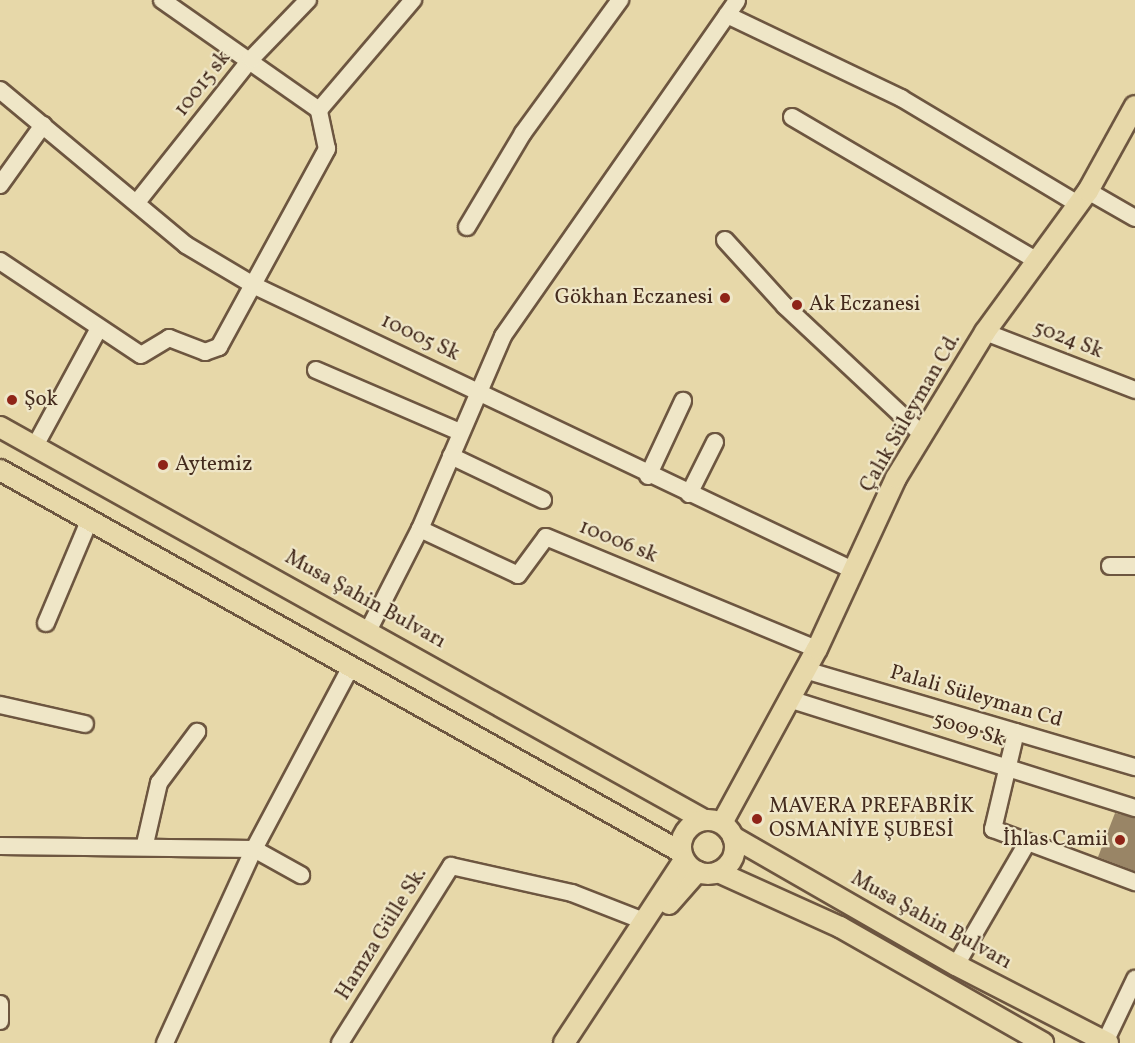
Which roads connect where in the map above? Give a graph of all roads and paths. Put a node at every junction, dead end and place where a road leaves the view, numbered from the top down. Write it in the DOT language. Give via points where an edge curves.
graph roads {
  1 [pos="162,0"];
  2 [pos="308,0"];
  3 [pos="413,0"];
  4 [pos="620,0"];
  5 [pos="737,0"];
  6 [pos="727,15"];
  7 [pos="251,59"];
  8 [pos="0,92"];
  9 [pos="1135,106"];
  10 [pos="319,110"];
  11 [pos="792,117"];
  12 [pos="43,125"];
  13 [pos="0,185"];
  14 [pos="1083,198"];
  15 [pos="138,201"];
  16 [pos="1135,218"];
  17 [pos="467,227"];
  18 [pos="725,240"];
  19 [pos="0,261"];
  20 [pos="1039,262"];
  21 [pos="255,285"];
  22 [pos="99,328"];
  23 [pos="985,332"];
  24 [pos="316,370"];
  25 [pos="1135,390"];
  26 [pos="477,394"];
  27 [pos="683,401"];
  28 [pos="0,427"];
  29 [pos="460,432"];
  30 [pos="923,435"];
  31 [pos="715,441"];
  32 [pos="35,447"];
  33 [pos="451,456"];
  34 [pos="0,470"];
  35 [pos="648,476"];
  36 [pos="689,494"];
  37 [pos="543,500"];
  38 [pos="90,519"];
  39 [pos="420,529"];
  40 [pos="1110,566"];
  41 [pos="1135,566"];
  42 [pos="855,571"];
  43 [pos="46,623"];
  44 [pos="369,629"];
  45 [pos="817,649"];
  46 [pos="352,665"];
  47 [pos="805,670"];
  48 [pos="789,699"];
  49 [pos="0,705"];
  50 [pos="85,724"];
  51 [pos="197,732"];
  52 [pos="1016,732"];
  53 [pos="1006,765"];
  54 [pos="1135,767"];
  55 [pos="1135,808"];
  56 [pos="720,827"];
  57 [pos="1027,843"];
  58 [pos="145,844"];
  59 [pos="0,846"];
  60 [pos="254,849"];
  61 [pos="687,861"];
  62 [pos="718,872"];
  63 [pos="301,875"];
  64 [pos="1135,882"];
  65 [pos="644,921"];
  66 [pos="956,965"];
  67 [pos="1135,979"];
  68 [pos="0,1004"];
  69 [pos="0,1021"];
  70 [pos="1106,1042"];
  71 [pos="165,1043"];
  72 [pos="340,1043"];
  73 [pos="564,1043"];
  74 [pos="578,1043"];
  75 [pos="1043,1043"];
  1 -- 7 [label="street"];
  2 -- 7 [label="street, 10015 sk"];
  3 -- 10 [label="street"];
  4 -- 17 [label="street" via="523,133"];
  5 -- 6 [label="street"];
  6 -- 14 [label="street" via="869,81"];
  6 -- 26 [label="street" via="558,251 503,336"];
  7 -- 10 [label="street"];
  7 -- 15 [label="street, 10015 sk"];
  8 -- 12 [label="street, 10005 Sk"];
  9 -- 14 [label="main road, Çalık Süleyman Cd."];
  10 -- 21 [label="street" via="327,149"];
  11 -- 20 [label="street"];
  12 -- 13 [label="street"];
  12 -- 15 [label="street, 10005 Sk"];
  14 -- 16 [label="street"];
  14 -- 20 [label="main road, Çalık Süleyman Cd."];
  15 -- 21 [label="street, 10005 Sk" via="186,245"];
  18 -- 30 [label="street" via="785,306"];
  19 -- 22 [label="street"];
  20 -- 23 [label="main road, Çalık Süleyman Cd."];
  21 -- 22 [label="street" via="219,347 205,352 169,338 141,355"];
  21 -- 26 [label="street, 10005 Sk"];
  22 -- 32 [label="street"];
  23 -- 25 [label="street, 5024 Sk"];
  23 -- 30 [label="main road, Çalık Süleyman Cd."];
  24 -- 29 [label="street"];
  26 -- 29 [label="street"];
  26 -- 35 [label="street, 10005 Sk"];
  27 -- 35 [label="street"];
  28 -- 32 [label="main road, Musa Şahin Bulvarı"];
  29 -- 33 [label="street"];
  30 -- 42 [label="main road, Çalık Süleyman Cd." via="896,478"];
  31 -- 36 [label="street"];
  32 -- 44 [label="main road, Musa Şahin Bulvarı"];
  33 -- 37 [label="street"];
  33 -- 39 [label="street"];
  34 -- 38 [label="main road"];
  35 -- 36 [label="street, 10005 Sk"];
  36 -- 42 [label="street, 10005 Sk"];
  38 -- 43 [label="street"];
  38 -- 46 [label="main road"];
  39 -- 44 [label="street"];
  39 -- 45 [label="street, 10006 sk" via="518,575 546,537"];
  40 -- 41 [label="street"];
  42 -- 45 [label="main road, Çalık Süleyman Cd."];
  44 -- 56 [label="main road, Musa Şahin Bulvarı"];
  45 -- 47 [label="main road, Çalık Süleyman Cd."];
  46 -- 60 [label="street"];
  46 -- 61 [label="main road"];
  47 -- 48 [label="main road, Çalık Süleyman Cd."];
  47 -- 52 [label="street, Palali Süleyman Cd"];
  48 -- 53 [label="street, 5009 Sk"];
  48 -- 56 [label="main road, Çalık Süleyman Cd."];
  49 -- 50 [label="street"];
  51 -- 58 [label="street" via="159,783"];
  52 -- 53 [label="street"];
  52 -- 54 [label="street, Palali Süleyman Cd"];
  53 -- 55 [label="street, 5009 Sk"];
  53 -- 57 [label="street" via="991,822 993,829"];
  56 -- 61 [label="main road" via="683,834"];
  56 -- 62 [label="main road" via="732,858"];
  56 -- 66 [label="main road, Musa Şahin Bulvarı"];
  57 -- 64 [label="street"];
  57 -- 66 [label="street"];
  58 -- 59 [label="street"];
  58 -- 60 [label="street"];
  60 -- 63 [label="street"];
  60 -- 71 [label="street"];
  61 -- 62 [label="main road"];
  61 -- 65 [label="main road"];
  61 -- 74 [label="main road"];
  62 -- 75 [label="main road" via="840,927"];
  65 -- 72 [label="street, Hamza Gülle Sk." via="572,893 451,866"];
  65 -- 73 [label="main road"];
  66 -- 70 [label="main road, Musa Şahin Bulvarı"];
  67 -- 70 [label="street"];
  68 -- 69 [label="street"];
}
